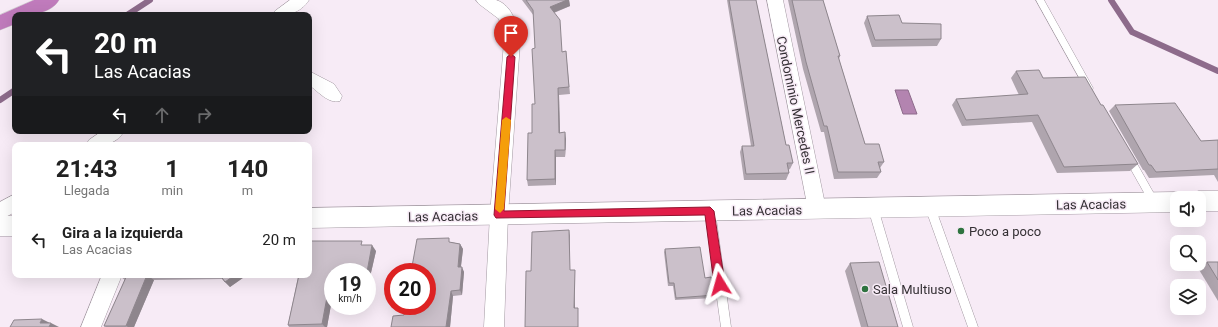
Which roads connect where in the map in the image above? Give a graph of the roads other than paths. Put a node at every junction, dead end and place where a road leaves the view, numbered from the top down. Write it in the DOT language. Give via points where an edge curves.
graph roads {
  1 [pos="50,0"];
  2 [pos="301,0"];
  3 [pos="484,0"];
  4 [pos="775,0"];
  5 [pos="1040,0"];
  6 [pos="24,12"];
  7 [pos="284,12"];
  8 [pos="12,17"];
  9 [pos="0,23"];
  10 [pos="312,79"];
  11 [pos="1093,94"];
  12 [pos="334,96"];
  13 [pos="111,134"];
  14 [pos="99,142"];
  15 [pos="1124,148"];
  16 [pos="1206,201"];
  17 [pos="1218,201"];
  18 [pos="1154,202"];
  19 [pos="1170,202"];
  20 [pos="12,204"];
  21 [pos="930,207"];
  22 [pos="873,208"];
  23 [pos="818,209"];
  24 [pos="710,211"];
  25 [pos="0,212"];
  26 [pos="499,215"];
  27 [pos="312,218"];
  28 [pos="0,226"];
  29 [pos="12,226"];
  30 [pos="111,278"];
  31 [pos="91,327"];
  32 [pos="494,327"];
  33 [pos="726,327"];
  34 [pos="908,327"];
  35 [pos="973,327"];
  1 -- 6 [label="highway"];
  2 -- 7 [label="street"];
  3 -- 26 [label="street" via="502,10 507,17 512,42"];
  4 -- 23 [label="street, Condominio Mercedes II"];
  5 -- 11 [label="lane"];
  8 -- 9 [label="highway"];
  10 -- 12 [label="street"];
  13 -- 14 [label="street"];
  15 -- 18 [label="lane"];
  16 -- 17 [label="street"];
  18 -- 19 [label="street, Las Acacias"];
  18 -- 21 [label="street, Las Acacias"];
  20 -- 25 [label="street"];
  21 -- 22 [label="street, Las Acacias"];
  21 -- 35 [label="lane"];
  22 -- 23 [label="street, Las Acacias"];
  22 -- 34 [label="lane"];
  23 -- 24 [label="street, Las Acacias"];
  24 -- 26 [label="street, Las Acacias"];
  24 -- 33 [label="lane"];
  26 -- 27 [label="street, Las Acacias"];
  26 -- 32 [label="street"];
  28 -- 29 [label="street"];
  30 -- 31 [label="street"];
}
